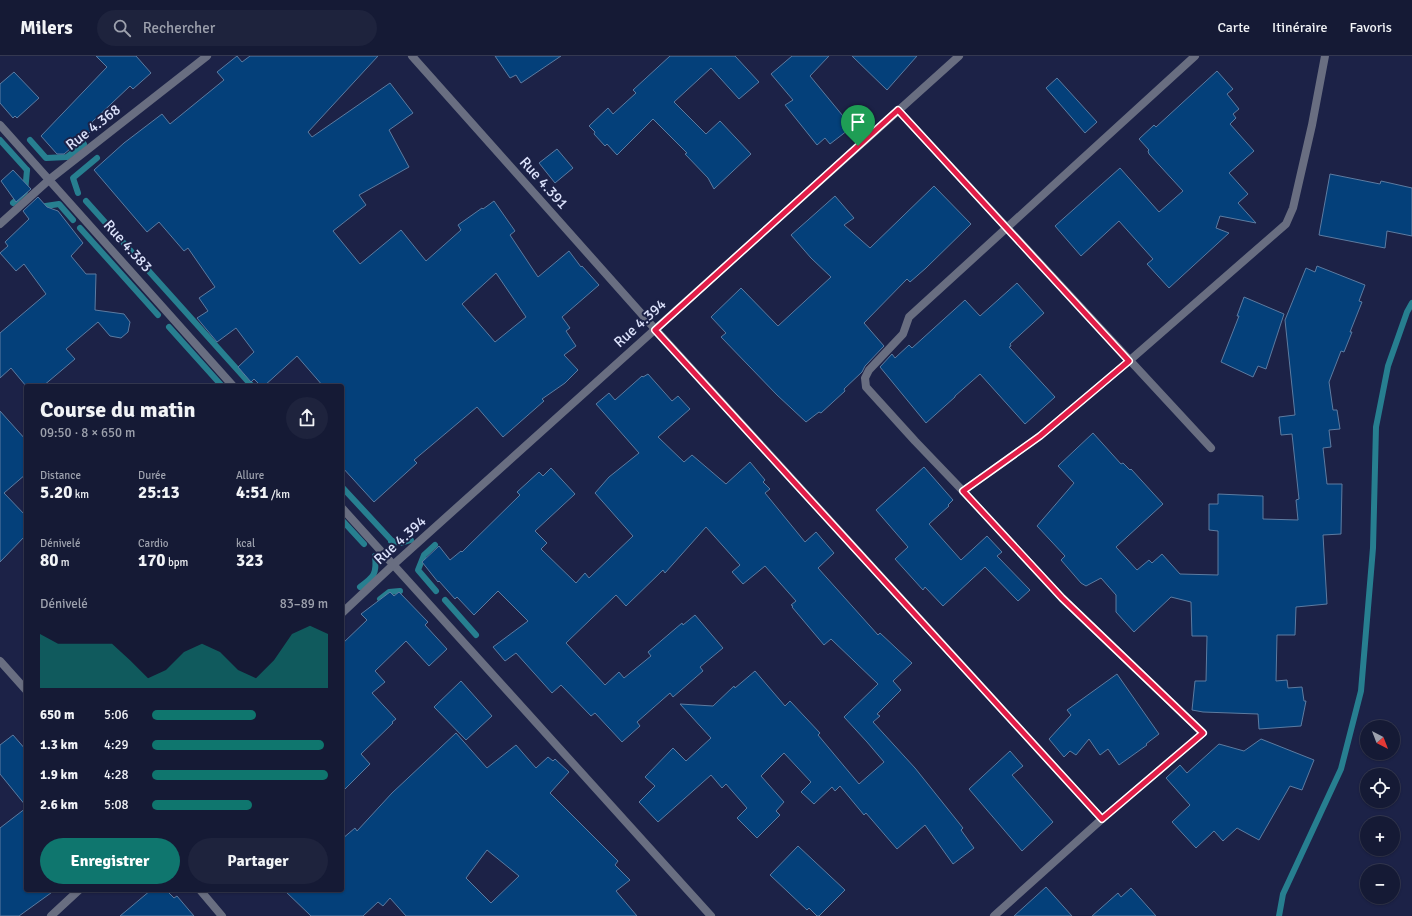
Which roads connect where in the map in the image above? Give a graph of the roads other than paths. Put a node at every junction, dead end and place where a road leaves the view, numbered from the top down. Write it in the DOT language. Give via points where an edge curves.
graph roads {
  1 [pos="207,56"];
  2 [pos="412,56"];
  3 [pos="959,56"];
  4 [pos="1195,56"];
  5 [pos="1325,56"];
  6 [pos="898,110"];
  7 [pos="0,125"];
  8 [pos="50,180"];
  9 [pos="0,224"];
  10 [pos="1007,228"];
  11 [pos="655,330"];
  12 [pos="1129,361"];
  13 [pos="231,384"];
  14 [pos="1211,448"];
  15 [pos="963,491"];
  16 [pos="344,510"];
  17 [pos="393,565"];
  18 [pos="344,611"];
  19 [pos="0,661"];
  20 [pos="3,670"];
  21 [pos="24,688"];
  22 [pos="1102,819"];
  23 [pos="77,892"];
  24 [pos="202,892"];
  25 [pos="52,916"];
  26 [pos="222,916"];
  27 [pos="711,916"];
  28 [pos="994,916"];
  1 -- 8 [label="street, Rue 4.368"];
  2 -- 11 [label="street, Rue 4.391"];
  3 -- 6 [label="street, Rue 4.394"];
  4 -- 10 [label="street"];
  5 -- 12 [label="street" via="1293,208 1286,224"];
  6 -- 10 [label="street"];
  6 -- 11 [label="street, Rue 4.394"];
  7 -- 8 [label="street, Rue 4.383"];
  8 -- 9 [label="street, Rue 4.368"];
  8 -- 13 [label="street, Rue 4.383"];
  10 -- 12 [label="street"];
  10 -- 15 [label="street" via="909,317 903,334 869,370 865,378 866,387"];
  11 -- 17 [label="street, Rue 4.394"];
  11 -- 22 [label="street, Rue 4.391"];
  12 -- 14 [label="street"];
  12 -- 15 [label="street" via="1040,436"];
  15 -- 22 [label="street" via="1062,598 1203,733"];
  16 -- 17 [label="street"];
  17 -- 18 [label="street, Rue 4.394"];
  17 -- 27 [label="street"];
  19 -- 20 [label="street"];
  20 -- 21 [label="street"];
  22 -- 28 [label="street"];
  23 -- 25 [label="street"];
  24 -- 26 [label="street"];
}
